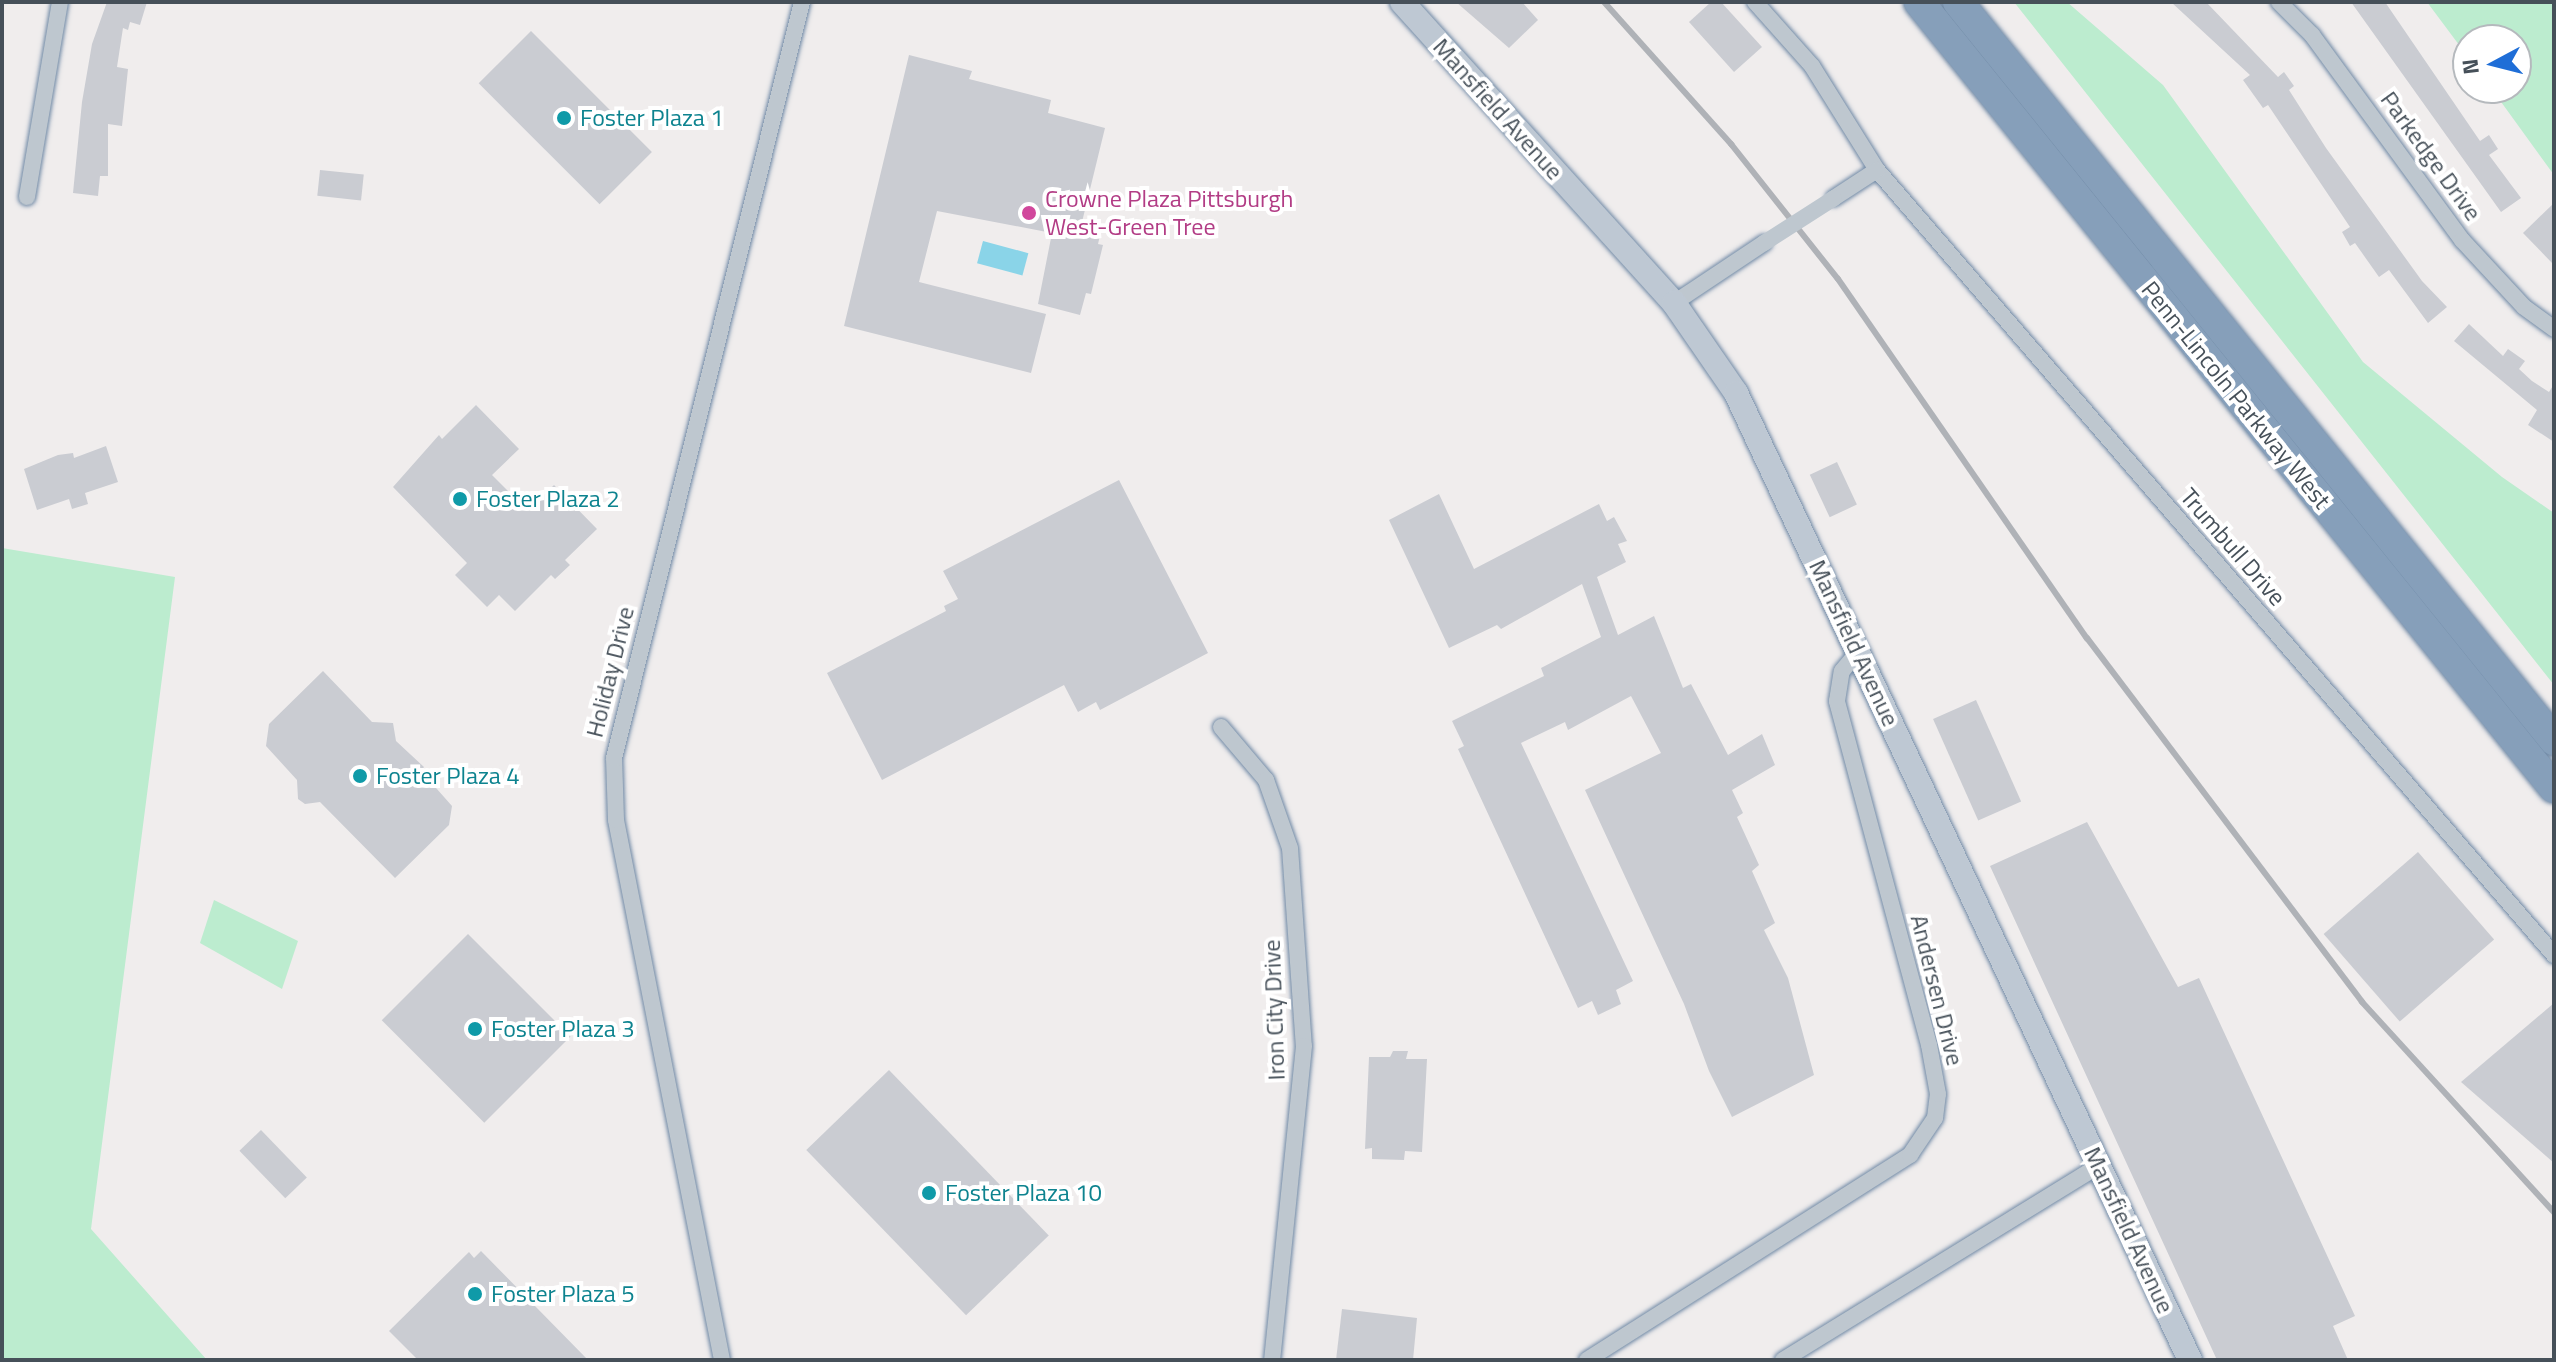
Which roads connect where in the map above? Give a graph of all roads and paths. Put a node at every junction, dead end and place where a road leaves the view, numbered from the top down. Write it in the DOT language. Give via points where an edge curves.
graph roads {
  1 [pos="60,2"];
  2 [pos="802,2"];
  3 [pos="1402,2"];
  4 [pos="1755,2"];
  5 [pos="1919,2"];
  6 [pos="1958,2"];
  7 [pos="2279,2"];
  8 [pos="1877,170"];
  9 [pos="27,197"];
  10 [pos="1674,303"];
  11 [pos="2554,329"];
  12 [pos="1858,652"];
  13 [pos="1221,727"];
  14 [pos="2554,740"];
  15 [pos="2554,788"];
  16 [pos="2554,955"];
  17 [pos="2098,1166"];
  18 [pos="722,1360"];
  19 [pos="1272,1360"];
  20 [pos="1587,1360"];
  21 [pos="1783,1360"];
  22 [pos="2190,1360"];
  1 -- 9 [label="street"];
  2 -- 18 [label="street, Holiday Drive" via="614,758 616,820"];
  3 -- 10 [label="main road, Mansfield Avenue"];
  4 -- 8 [label="street, Trumbull Drive" via="1812,66"];
  5 -- 15 [label="highway, Penn-Lincoln Parkway West"];
  6 -- 14 [label="highway, Penn-Lincoln Parkway West"];
  7 -- 11 [label="street, Parkedge Drive" via="2312,35 2462,240 2524,307"];
  8 -- 10 [label="street, bridge"];
  8 -- 16 [label="street, Trumbull Drive"];
  10 -- 12 [label="main road, Mansfield Avenue" via="1736,393"];
  12 -- 17 [label="main road, Mansfield Avenue"];
  12 -- 20 [label="street, Andersen Drive" via="1842,671 1837,701 1929,1045 1938,1094 1935,1118 1910,1155"];
  13 -- 19 [label="street, Iron City Drive" via="1266,780 1290,848 1304,1046"];
  17 -- 21 [label="street"];
  17 -- 22 [label="main road, Mansfield Avenue"];
}
